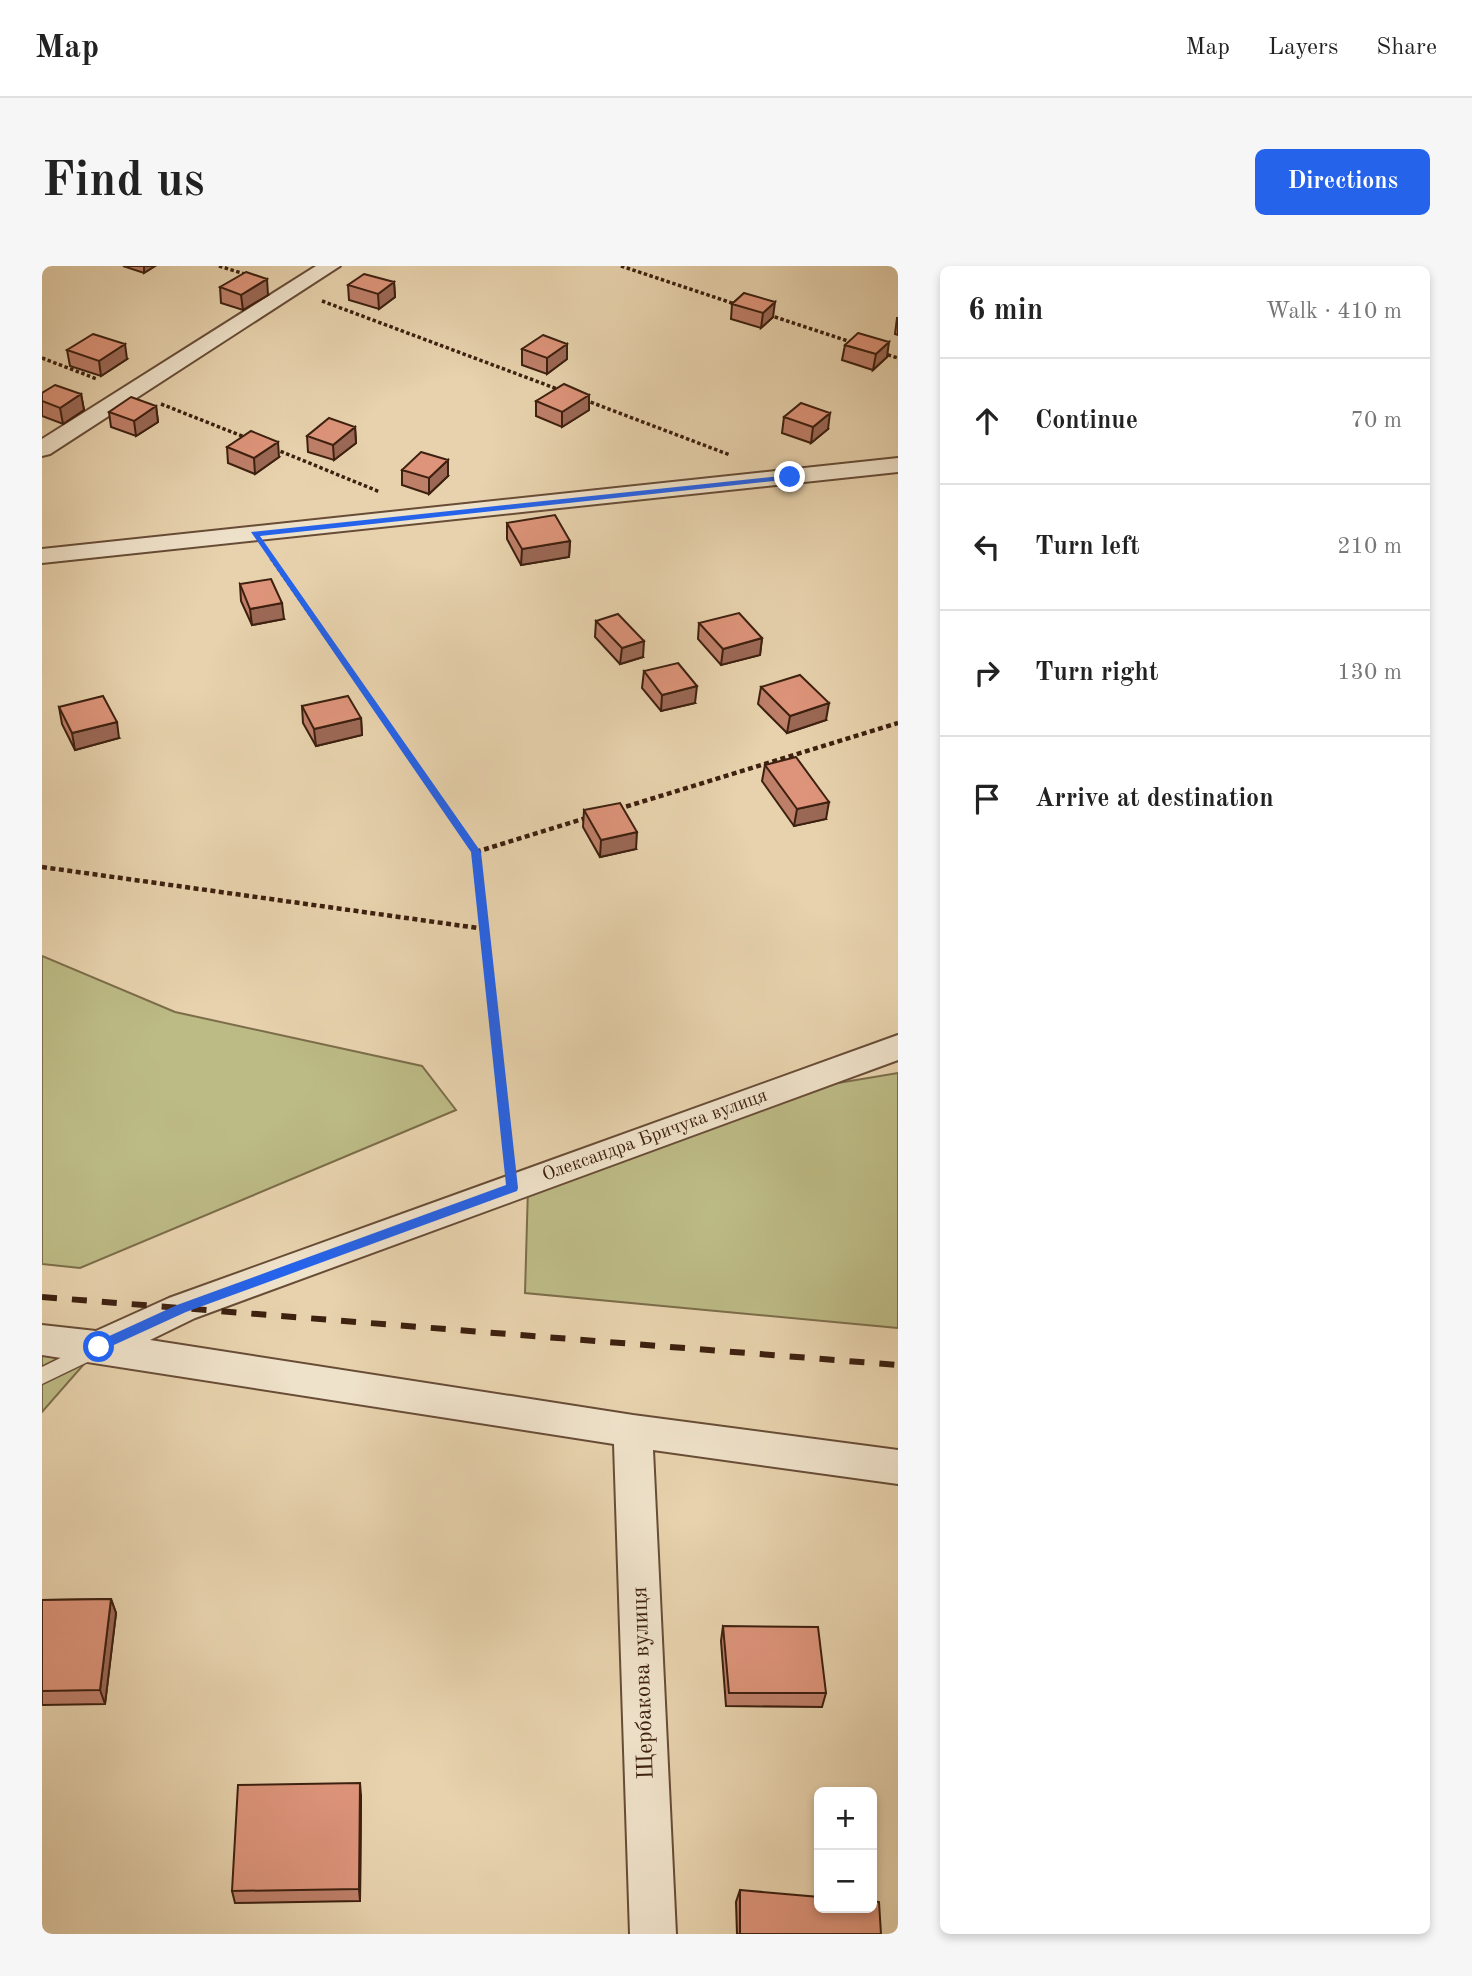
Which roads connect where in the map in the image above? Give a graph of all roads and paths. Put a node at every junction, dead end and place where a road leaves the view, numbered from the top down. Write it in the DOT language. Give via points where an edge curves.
graph roads {
  1 [pos="219,266"];
  2 [pos="331,266"];
  3 [pos="621,266"];
  4 [pos="293,290"];
  5 [pos="740,306"];
  6 [pos="766,314"];
  7 [pos="858,345"];
  8 [pos="872,349"];
  9 [pos="42,358"];
  10 [pos="898,358"];
  11 [pos="132,392"];
  12 [pos="568,393"];
  13 [pos="581,398"];
  14 [pos="259,443"];
  15 [pos="271,448"];
  16 [pos="42,449"];
  17 [pos="898,466"];
  18 [pos="790,477"];
  19 [pos="436,514"];
  20 [pos="254,534"];
  21 [pos="42,556"];
  22 [pos="898,723"];
  23 [pos="608,812"];
  24 [pos="595,816"];
  25 [pos="476,852"];
  26 [pos="42,867"];
  27 [pos="485,929"];
  28 [pos="898,1047"];
  29 [pos="513,1188"];
  30 [pos="42,1340"];
  31 [pos="99,1347"];
  32 [pos="42,1376"];
  33 [pos="634,1431"];
  34 [pos="898,1467"];
  35 [pos="653,1934"];
  1 -- 4 [label="path"];
  2 -- 4 [label="street"];
  3 -- 5 [label="path"];
  4 -- 11 [label="street"];
  4 -- 12 [label="path"];
  6 -- 7 [label="path"];
  8 -- 10 [label="path"];
  9 -- 11 [label="path"];
  11 -- 14 [label="path"];
  11 -- 16 [label="street"];
  13 -- 18 [label="path"];
  15 -- 19 [label="path"];
  17 -- 18 [label="street"];
  18 -- 19 [label="street"];
  19 -- 20 [label="street"];
  20 -- 21 [label="street"];
  20 -- 25 [label="path"];
  22 -- 23 [label="path"];
  24 -- 25 [label="path"];
  25 -- 27 [label="path"];
  26 -- 27 [label="path"];
  27 -- 29 [label="path"];
  28 -- 29 [label="street, Олександра Бричука вулиця"];
  29 -- 31 [label="street, Олександра Бричука вулиця" via="182,1308"];
  30 -- 31 [label="street"];
  31 -- 32 [label="lane"];
  31 -- 33 [label="street"];
  33 -- 34 [label="street"];
  33 -- 35 [label="street, Щербакова вулиця"];
}
